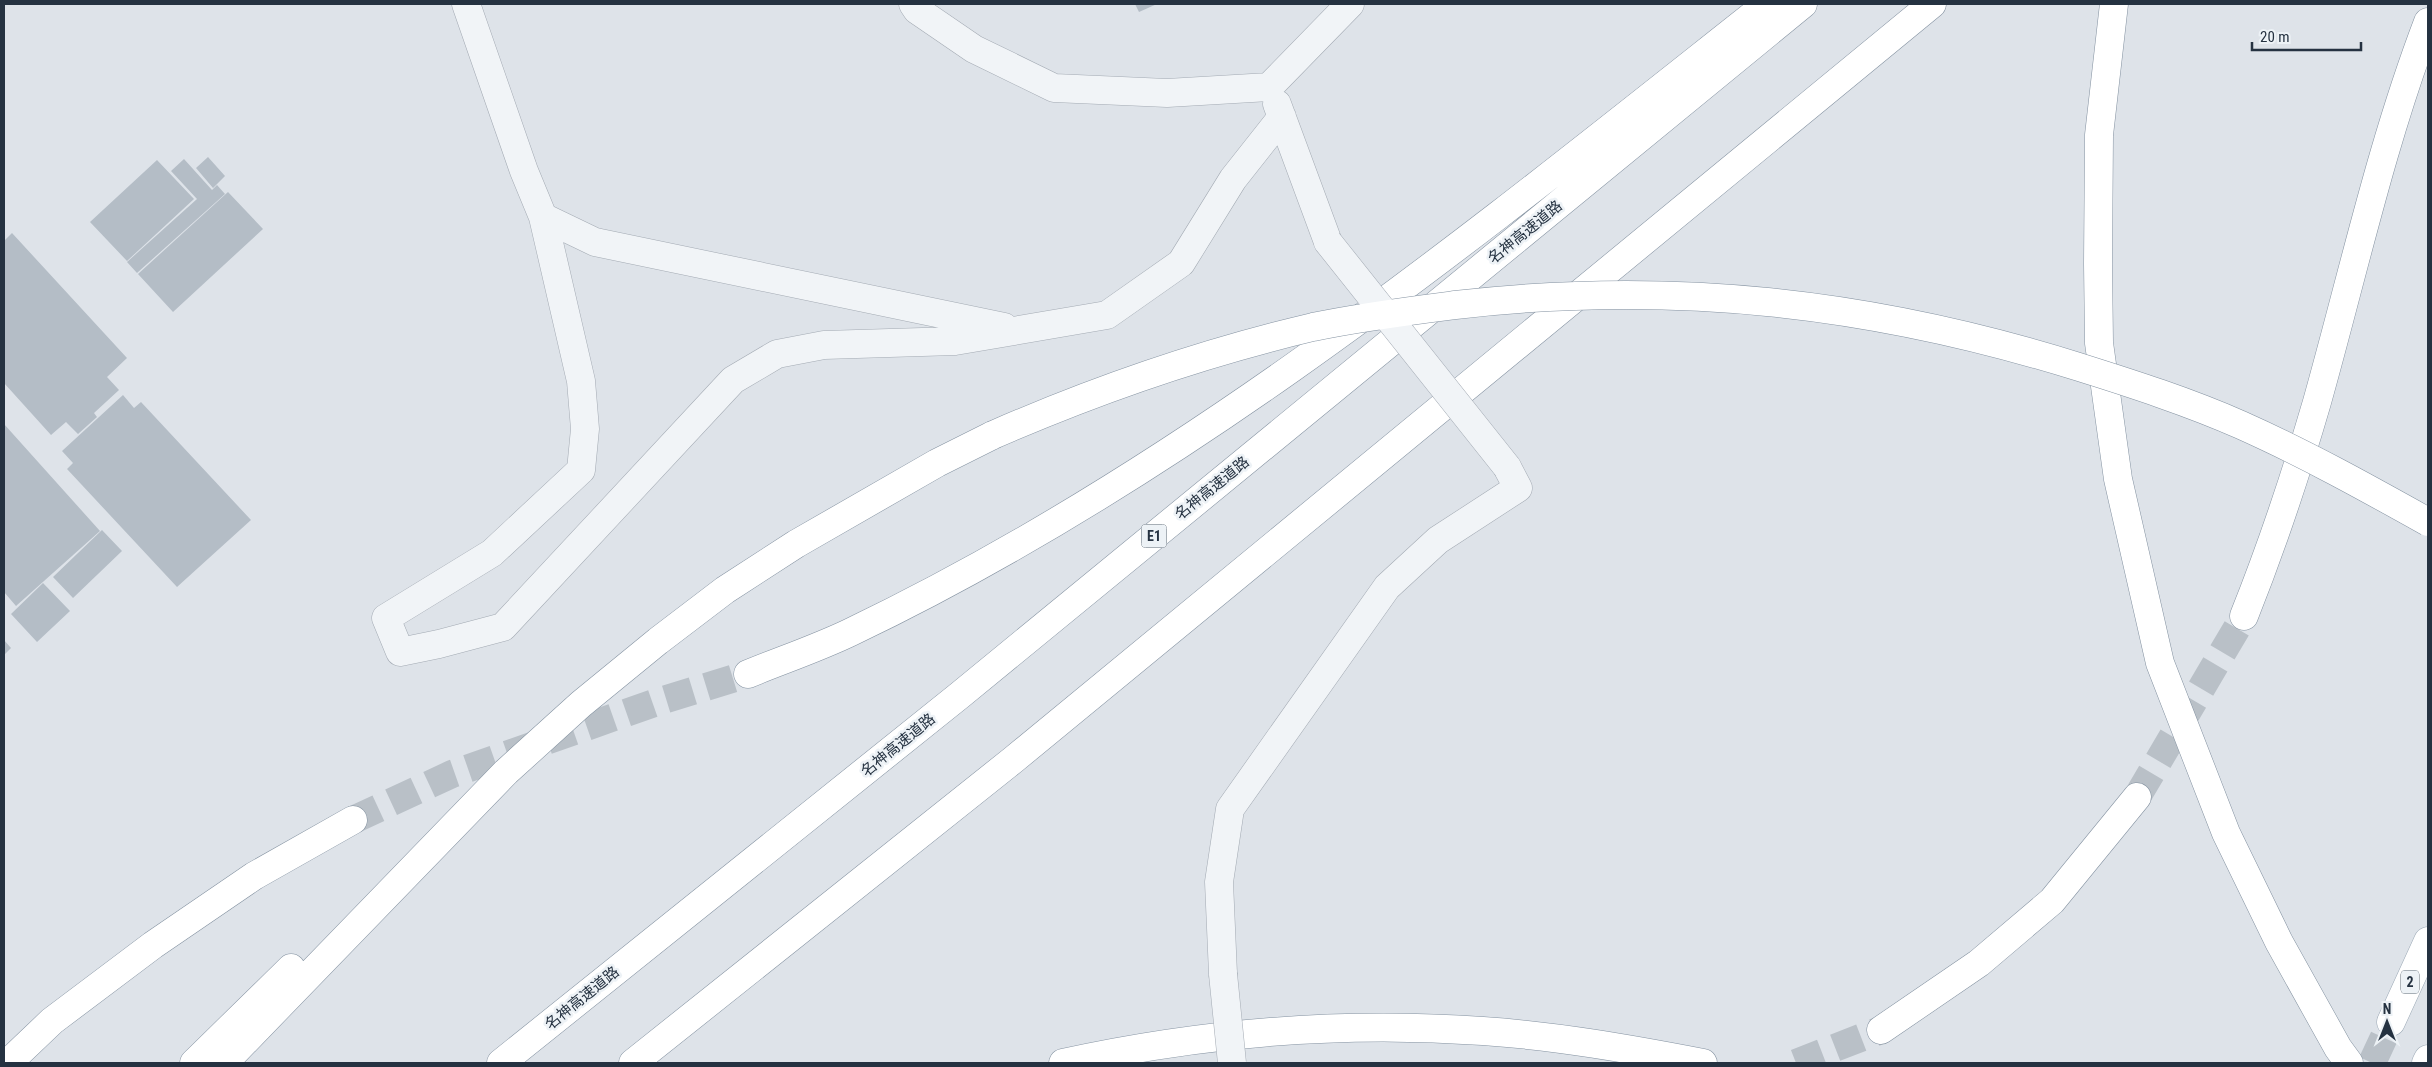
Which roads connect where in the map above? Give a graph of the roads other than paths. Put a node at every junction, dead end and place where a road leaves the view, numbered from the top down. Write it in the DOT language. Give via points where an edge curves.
graph roads {
  1 [pos="466,4"];
  2 [pos="913,4"];
  3 [pos="1350,4"];
  4 [pos="1767,4"];
  5 [pos="1803,4"];
  6 [pos="1932,4"];
  7 [pos="2114,6"];
  8 [pos="2428,22"];
  9 [pos="1269,87"];
  10 [pos="1282,117"];
  11 [pos="543,217"];
  12 [pos="1015,330"];
  13 [pos="2428,522"];
  14 [pos="2244,616"];
  15 [pos="748,674"];
  16 [pos="2137,797"];
  17 [pos="353,820"];
  18 [pos="438,840"];
  19 [pos="2428,941"];
  20 [pos="2391,1022"];
  21 [pos="1881,1030"];
  22 [pos="2428,1059"];
  23 [pos="8,1063"];
  24 [pos="194,1063"];
  25 [pos="224,1063"];
  26 [pos="501,1063"];
  27 [pos="632,1063"];
  28 [pos="1063,1063"];
  29 [pos="1232,1063"];
  30 [pos="1703,1063"];
  31 [pos="2349,1063"];
  32 [pos="2426,1063"];
  1 -- 11 [label="street"];
  2 -- 9 [label="street" via="974,49 1054,88 1167,93"];
  3 -- 9 [label="street"];
  4 -- 15 [label="main road" via="1521,198 1327,343 1174,448 1065,518 950,582 848,634"];
  5 -- 26 [label="main road, 名神高速道路 / E1" via="960,695"];
  6 -- 27 [label="main road" via="1013,760"];
  7 -- 31 [label="main road" via="2099,135 2098,264 2099,343 2118,479 2160,663 2226,833 2279,942"];
  8 -- 14 [label="main road" via="2380,164 2316,402 2268,555"];
  9 -- 10 [label="street"];
  10 -- 12 [label="street" via="1233,179 1181,264 1107,315"];
  10 -- 29 [label="street, bridge" via="1328,242 1507,467 1518,488 1438,540 1388,587 1230,809 1219,882 1223,974"];
  11 -- 12 [label="street" via="595,242"];
  11 -- 12 [label="street" via="581,381 585,429 581,470 492,553 386,618 400,652 503,627 733,380 777,354 824,345 955,341"];
  13 -- 18 [label="main road, bridge" via="2336,471 2240,425 2138,385 2033,352 1925,325 1822,307 1721,296 1625,294 1513,298 1410,310 1316,327 1212,354 1130,380 1049,411 937,463 796,544 725,590 581,704"];
  16 -- 21 [label="main road" via="2052,901 1979,963"];
  17 -- 23 [label="main road" via="254,876 153,945 52,1021"];
  18 -- 24 [label="main road" via="299,960"];
  18 -- 25 [label="main road"];
  19 -- 20 [label="main road, 2"];
  22 -- 32 [label="main road"];
  28 -- 30 [label="main road" via="1190,1040 1280,1031 1384,1028 1482,1031 1569,1040"];
}
